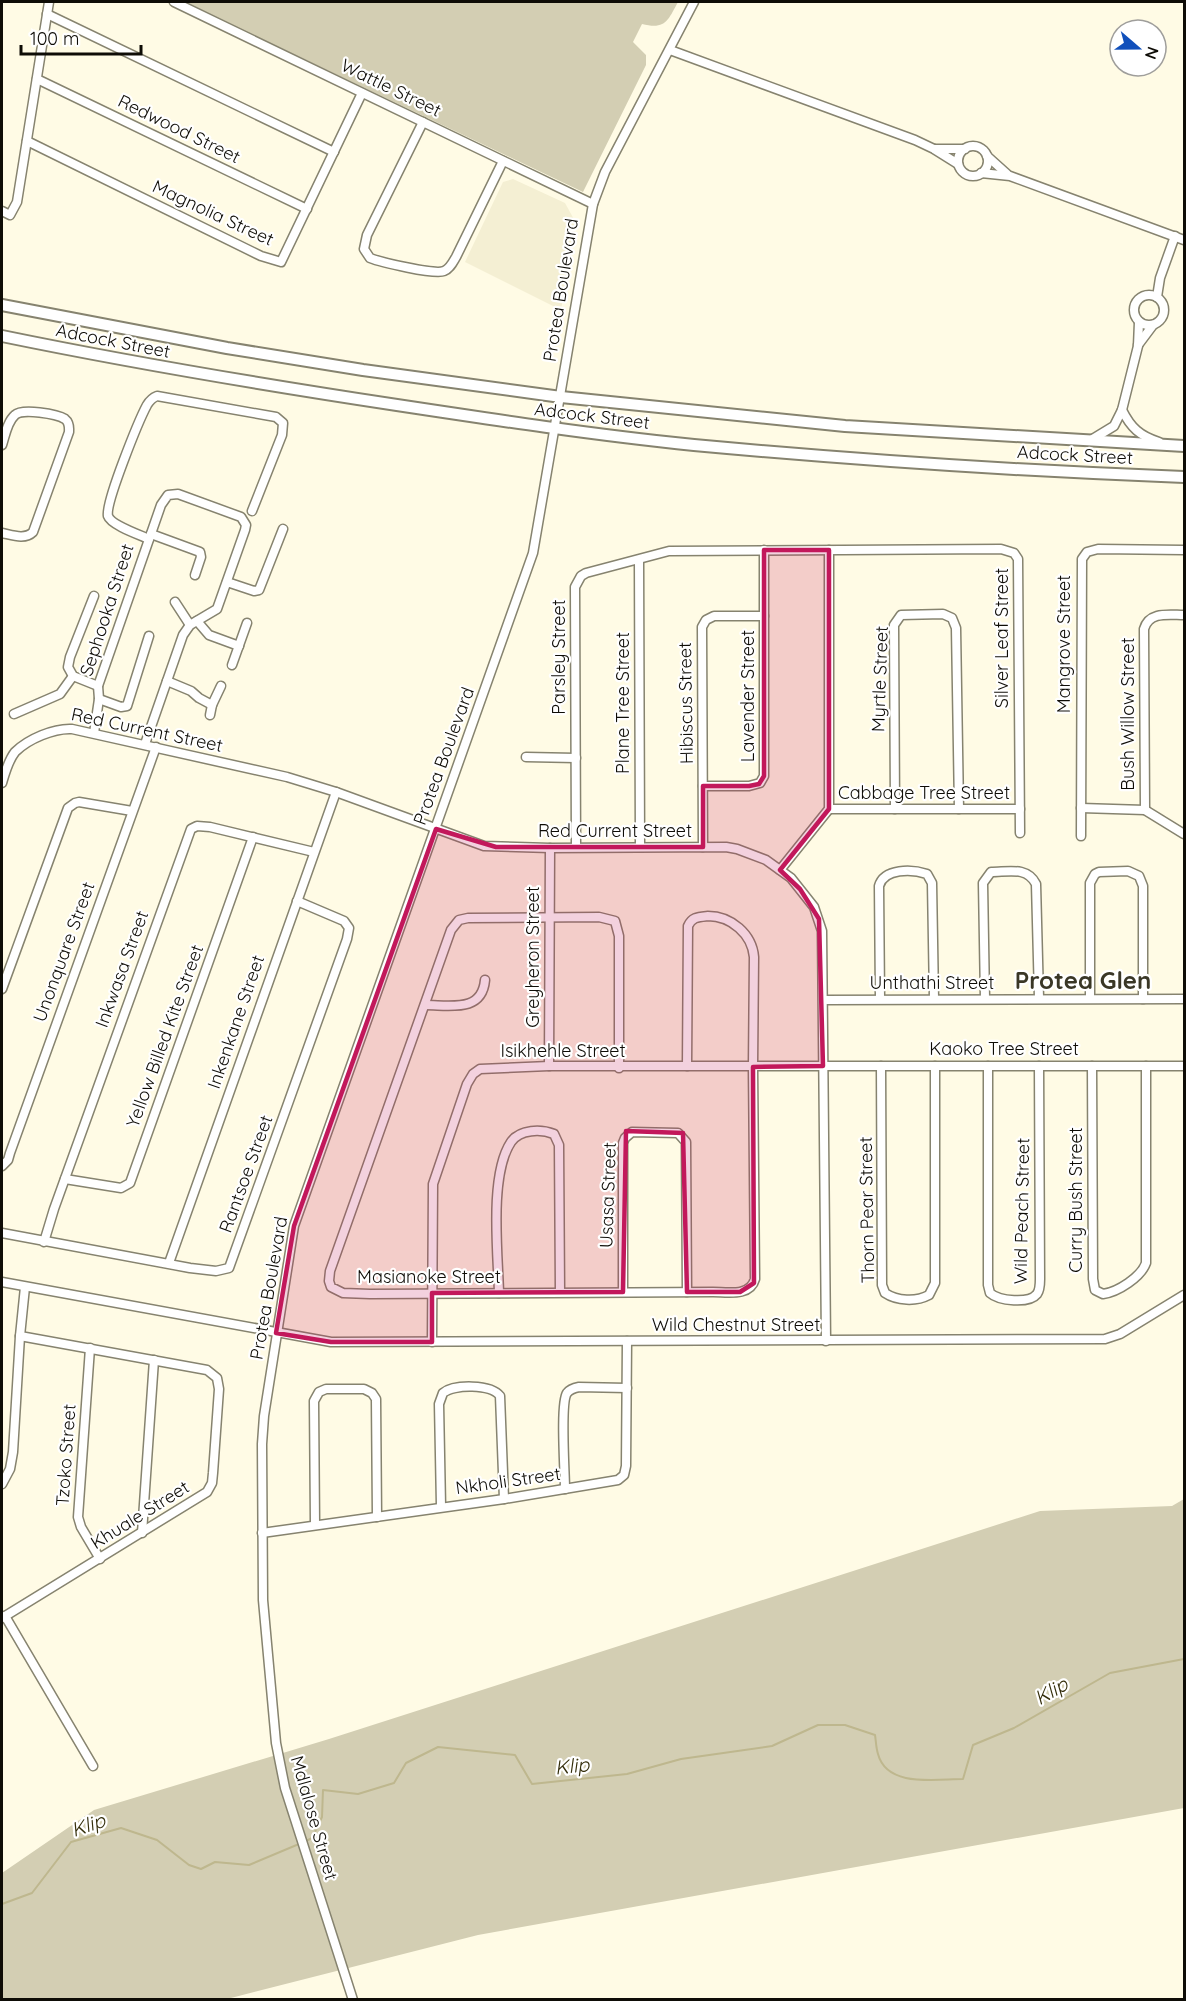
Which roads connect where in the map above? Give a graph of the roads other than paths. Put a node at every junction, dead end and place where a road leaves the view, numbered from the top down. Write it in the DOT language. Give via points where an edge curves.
graph roads {
  1 [pos="49,2"];
  2 [pos="174,2"];
  3 [pos="694,2"];
  4 [pos="47,14"];
  5 [pos="670,50"];
  6 [pos="37,79"];
  7 [pos="362,93"];
  8 [pos="423,122"];
  9 [pos="27,141"];
  10 [pos="934,148"];
  11 [pos="964,148"];
  12 [pos="334,152"];
  13 [pos="987,156"];
  14 [pos="503,161"];
  15 [pos="958,164"];
  16 [pos="981,174"];
  17 [pos="1010,176"];
  18 [pos="593,204"];
  19 [pos="307,209"];
  20 [pos="2,211"];
  21 [pos="1175,236"];
  22 [pos="1185,240"];
  23 [pos="1160,278"];
  24 [pos="1147,295"];
  25 [pos="1157,297"];
  26 [pos="2,305"];
  27 [pos="1139,321"];
  28 [pos="1153,325"];
  29 [pos="2,336"];
  30 [pos="1137,346"];
  31 [pos="561,396"];
  32 [pos="1122,410"];
  33 [pos="555,429"];
  34 [pos="1088,442"];
  35 [pos="2,445"];
  36 [pos="1167,445"];
  37 [pos="1185,446"];
  38 [pos="1185,477"];
  39 [pos="252,511"];
  40 [pos="283,529"];
  41 [pos="2,533"];
  42 [pos="150,537"];
  43 [pos="764,550"];
  44 [pos="831,550"];
  45 [pos="1185,550"];
  46 [pos="639,560"];
  47 [pos="195,575"];
  48 [pos="227,582"];
  49 [pos="94,596"];
  50 [pos="175,602"];
  51 [pos="1185,615"];
  52 [pos="764,616"];
  53 [pos="193,623"];
  54 [pos="247,623"];
  55 [pos="149,636"];
  56 [pos="239,646"];
  57 [pos="232,665"];
  58 [pos="73,676"];
  59 [pos="167,681"];
  60 [pos="98,686"];
  61 [pos="220,686"];
  62 [pos="99,699"];
  63 [pos="212,705"];
  64 [pos="14,714"];
  65 [pos="210,715"];
  66 [pos="94,733"];
  67 [pos="145,744"];
  68 [pos="156,747"];
  69 [pos="526,757"];
  70 [pos="576,758"];
  71 [pos="2,783"];
  72 [pos="703,786"];
  73 [pos="336,792"];
  74 [pos="1081,808"];
  75 [pos="829,809"];
  76 [pos="895,809"];
  77 [pos="959,809"];
  78 [pos="1020,809"];
  79 [pos="1145,810"];
  80 [pos="132,811"];
  81 [pos="436,829"];
  82 [pos="1020,833"];
  83 [pos="1185,834"];
  84 [pos="1081,836"];
  85 [pos="253,837"];
  86 [pos="640,846"];
  87 [pos="576,847"];
  88 [pos="703,847"];
  89 [pos="550,848"];
  90 [pos="314,852"];
  91 [pos="780,870"];
  92 [pos="297,901"];
  93 [pos="549,918"];
  94 [pos="485,980"];
  95 [pos="2,988"];
  96 [pos="1039,998"];
  97 [pos="1090,998"];
  98 [pos="880,999"];
  99 [pos="934,999"];
  100 [pos="985,999"];
  101 [pos="1143,999"];
  102 [pos="1185,999"];
  103 [pos="824,1000"];
  104 [pos="425,1005"];
  105 [pos="549,1066"];
  106 [pos="687,1066"];
  107 [pos="823,1066"];
  108 [pos="881,1066"];
  109 [pos="934,1066"];
  110 [pos="988,1066"];
  111 [pos="1039,1066"];
  112 [pos="1092,1066"];
  113 [pos="1146,1066"];
  114 [pos="1185,1066"];
  115 [pos="753,1067"];
  116 [pos="619,1068"];
  117 [pos="2,1166"];
  118 [pos="65,1179"];
  119 [pos="2,1233"];
  120 [pos="44,1242"];
  121 [pos="169,1263"];
  122 [pos="2,1282"];
  123 [pos="25,1287"];
  124 [pos="560,1292"];
  125 [pos="623,1292"];
  126 [pos="687,1292"];
  127 [pos="432,1293"];
  128 [pos="499,1293"];
  129 [pos="1185,1295"];
  130 [pos="276,1332"];
  131 [pos="20,1336"];
  132 [pos="627,1341"];
  133 [pos="825,1341"];
  134 [pos="432,1342"];
  135 [pos="90,1348"];
  136 [pos="154,1360"];
  137 [pos="627,1388"];
  138 [pos="2,1484"];
  139 [pos="566,1489"];
  140 [pos="504,1499"];
  141 [pos="441,1506"];
  142 [pos="376,1517"];
  143 [pos="315,1525"];
  144 [pos="142,1533"];
  145 [pos="262,1533"];
  146 [pos="100,1559"];
  147 [pos="3,1617"];
  148 [pos="93,1766"];
  149 [pos="353,2000"];
  1 -- 4 [label="street"];
  2 -- 7 [label="street, Wattle Street"];
  3 -- 5 [label="street, Protea Boulevard"];
  4 -- 6 [label="street"];
  4 -- 12 [label="street"];
  5 -- 10 [label="street"];
  5 -- 18 [label="street, Protea Boulevard"];
  6 -- 9 [label="street"];
  6 -- 19 [label="street, Redwood Street"];
  7 -- 8 [label="street, Wattle Street"];
  7 -- 12 [label="street, Magnolia Street"];
  8 -- 14 [label="street, Wattle Street"];
  8 -- 14 [label="street" via="367,235 364,249 370,258 432,272 448,269"];
  9 -- 19 [label="street, Magnolia Street" via="268,259 282,262"];
  9 -- 20 [label="street" via="17,202 10,215"];
  10 -- 11 [label="street"];
  10 -- 15 [label="street"];
  11 -- 13 [label="street" via="976,146"];
  11 -- 15 [label="street"];
  12 -- 19 [label="street, Magnolia Street"];
  13 -- 16 [label="street" via="987,166"];
  13 -- 17 [label="street"];
  14 -- 18 [label="street, Wattle Street"];
  15 -- 16 [label="street" via="967,175"];
  16 -- 17 [label="street"];
  17 -- 21 [label="street"];
  18 -- 31 [label="street, Protea Boulevard"];
  21 -- 22 [label="street"];
  21 -- 23 [label="street"];
  23 -- 24 [label="street"];
  23 -- 25 [label="street"];
  24 -- 25 [label="street"];
  24 -- 27 [label="street" via="1135,304 1134,313"];
  25 -- 28 [label="street" via="1164,310"];
  26 -- 31 [label="main road, Adcock Street" via="227,348"];
  27 -- 28 [label="street"];
  27 -- 30 [label="street"];
  28 -- 30 [label="street"];
  29 -- 33 [label="main road, Adcock Street" via="284,388"];
  30 -- 32 [label="street"];
  31 -- 33 [label="street, Protea Boulevard"];
  31 -- 34 [label="main road, Adcock Street" via="797,422"];
  32 -- 34 [label="street" via="1114,426"];
  32 -- 36 [label="street" via="1140,434"];
  33 -- 38 [label="main road, Adcock Street" via="887,460"];
  33 -- 81 [label="street, Protea Boulevard" via="533,553"];
  34 -- 36 [label="main road, Adcock Street"];
  35 -- 41 [label="street" via="18,412 54,416 68,422 69,432 33,532 28,536"];
  36 -- 37 [label="main road, Adcock Street"];
  39 -- 42 [label="street" via="284,423 157,396 148,403 141,418 108,513 117,525"];
  40 -- 48 [label="street" via="259,590"];
  42 -- 47 [label="street" via="200,552"];
  42 -- 48 [label="street" via="161,505 172,493 241,517 245,530"];
  42 -- 60 [label="street, Sephooka Street"];
  43 -- 44 [label="street, Parsley Street"];
  43 -- 46 [label="street, Parsley Street" via="669,551"];
  43 -- 52 [label="street, Lavender Street"];
  44 -- 75 [label="street"];
  44 -- 78 [label="street, Silver Leaf Street" via="1001,549 1016,555"];
  45 -- 74 [label="street, Mangrove Street" via="1098,549 1087,552 1083,559"];
  46 -- 70 [label="street, Parsley Street" via="586,573 575,587"];
  46 -- 86 [label="street, Plane Tree Street"];
  48 -- 53 [label="street" via="217,609"];
  49 -- 58 [label="street" via="68,663"];
  50 -- 53 [label="street"];
  51 -- 79 [label="street, Bush Willow Street" via="1155,616 1144,629"];
  52 -- 72 [label="street, Hibiscus Street" via="714,616 704,624"];
  52 -- 72 [label="street, Lavender Street" via="764,776 760,783 750,786"];
  53 -- 56 [label="street" via="209,635"];
  53 -- 59 [label="street" via="183,635"];
  54 -- 56 [label="street"];
  55 -- 62 [label="street" via="127,706"];
  56 -- 57 [label="street"];
  58 -- 60 [label="street"];
  58 -- 64 [label="street" via="60,694"];
  59 -- 63 [label="street"];
  59 -- 67 [label="street"];
  60 -- 62 [label="street, Sephooka Street"];
  61 -- 63 [label="street"];
  62 -- 66 [label="street, Sephooka Street"];
  63 -- 65 [label="street"];
  66 -- 67 [label="street, Red Current Street"];
  66 -- 71 [label="street, Red Current Street" via="63,728 44,734 14,754"];
  67 -- 68 [label="street, Red Current Street"];
  68 -- 73 [label="street, Red Current Street"];
  68 -- 80 [label="street, Unonquare Street"];
  69 -- 70 [label="street"];
  70 -- 87 [label="street, Parsley Street"];
  72 -- 88 [label="street, Hibiscus Street"];
  73 -- 81 [label="street, Red Current Street"];
  73 -- 90 [label="street, Inkenkane Street"];
  74 -- 79 [label="street"];
  74 -- 84 [label="street, Mangrove Street"];
  75 -- 76 [label="street, Cabbage Tree Street"];
  75 -- 91 [label="street"];
  76 -- 77 [label="street, Cabbage Tree Street"];
  76 -- 77 [label="street, Myrtle Street" via="894,625 901,615 943,614 952,618 956,628"];
  77 -- 78 [label="street, Cabbage Tree Street"];
  78 -- 82 [label="street, Silver Leaf Street"];
  79 -- 83 [label="street"];
  80 -- 95 [label="street" via="80,802 68,808"];
  80 -- 117 [label="street, Unonquare Street" via="8,1160"];
  81 -- 89 [label="street, Red Current Street" via="484,846"];
  81 -- 130 [label="street, Protea Boulevard" via="294,1226"];
  85 -- 90 [label="street, Inkwasa Street"];
  85 -- 118 [label="street, Yellow Billed Kite Street" via="130,1183 121,1188"];
  85 -- 118 [label="street, Inkwasa Street" via="201,825 191,829"];
  86 -- 87 [label="street, Red Current Street"];
  86 -- 88 [label="street, Red Current Street"];
  87 -- 89 [label="street, Red Current Street"];
  88 -- 91 [label="street, Red Current Street" via="737,849 757,855"];
  89 -- 93 [label="street, Greyheron Street"];
  90 -- 92 [label="street, Inkenkane Street"];
  91 -- 103 [label="street, Red Current Street" via="800,889 819,919"];
  92 -- 121 [label="street, Inkenkane Street"];
  92 -- 121 [label="street, Rantsoe Street" via="344,921 348,933 344,950 232,1263 227,1269 216,1271"];
  93 -- 104 [label="street, Masianoke Street" via="459,920 451,930"];
  93 -- 105 [label="street, Greyheron Street"];
  93 -- 116 [label="street" via="599,916 611,918 617,924"];
  94 -- 104 [label="street" via="475,1002"];
  96 -- 97 [label="street, Unthathi Street"];
  96 -- 100 [label="street, Unthathi Street"];
  96 -- 100 [label="street" via="1036,884 1032,876 1022,871 991,872 983,883"];
  97 -- 101 [label="street, Unthathi Street"];
  97 -- 101 [label="street" via="1090,883 1099,872 1128,871 1139,876 1143,886"];
  98 -- 99 [label="street, Unthathi Street"];
  98 -- 99 [label="street" via="879,886 889,873 919,872 927,874 932,883"];
  98 -- 103 [label="street, Unthathi Street"];
  99 -- 100 [label="street, Unthathi Street"];
  101 -- 102 [label="street, Unthathi Street"];
  103 -- 107 [label="street, Red Current Street"];
  104 -- 127 [label="street, Masianoke Street" via="329,1281 333,1289 348,1294"];
  105 -- 116 [label="street, Isikhehle Street"];
  105 -- 127 [label="street, Isikhehle Street" via="485,1068 476,1071 467,1084 433,1184"];
  106 -- 115 [label="street, Isikhehle Street"];
  106 -- 115 [label="street" via="687,931 693,918 716,916 732,922 753,948"];
  106 -- 116 [label="street, Isikhehle Street"];
  107 -- 108 [label="street, Kaoko Tree Street"];
  107 -- 115 [label="street, Isikhehle Street"];
  107 -- 133 [label="street, Red Current Street"];
  108 -- 109 [label="street, Kaoko Tree Street"];
  108 -- 109 [label="street, Thorn Pear Street" via="882,1285 892,1297 918,1299 929,1295 935,1283"];
  109 -- 110 [label="street, Kaoko Tree Street"];
  110 -- 111 [label="street, Kaoko Tree Street"];
  110 -- 111 [label="street, Wild Peach Street" via="988,1285 990,1293 1000,1299 1026,1300 1036,1296 1040,1288"];
  111 -- 112 [label="street, Kaoko Tree Street"];
  112 -- 113 [label="street, Kaoko Tree Street"];
  112 -- 113 [label="street, Curry Bush Street" via="1093,1279 1095,1290 1103,1294 1137,1276 1146,1263"];
  113 -- 114 [label="street, Kaoko Tree Street"];
  115 -- 126 [label="street, Masianoke Street" via="754,1283 740,1292"];
  118 -- 120 [label="street, Inkwasa Street"];
  119 -- 120 [label="street, Rantsoe Street"];
  120 -- 121 [label="street, Rantsoe Street"];
  122 -- 123 [label="street, Wild Chestnut Street"];
  123 -- 130 [label="street, Wild Chestnut Street"];
  123 -- 131 [label="street"];
  124 -- 125 [label="street, Masianoke Street"];
  124 -- 128 [label="street, Masianoke Street"];
  124 -- 128 [label="street" via="559,1145 554,1134 536,1132 520,1134 511,1143 498,1183"];
  125 -- 126 [label="street, Masianoke Street"];
  125 -- 126 [label="street, Usasa Street" via="625,1137 632,1132 678,1132 686,1142"];
  127 -- 128 [label="street, Masianoke Street"];
  127 -- 134 [label="street, Isikhehle Street"];
  129 -- 133 [label="street, Wild Chestnut Street" via="1105,1340"];
  130 -- 134 [label="street, Wild Chestnut Street" via="331,1342"];
  130 -- 145 [label="street, Protea Boulevard" via="262,1436"];
  131 -- 135 [label="street, Khuale Street"];
  131 -- 138 [label="street" via="13,1452"];
  132 -- 133 [label="street, Wild Chestnut Street"];
  132 -- 134 [label="street, Wild Chestnut Street"];
  132 -- 137 [label="street, Nkholi Street"];
  135 -- 136 [label="street, Khuale Street"];
  135 -- 146 [label="street, Tzoko Street" via="78,1517"];
  136 -- 144 [label="street"];
  136 -- 144 [label="street, Khuale Street" via="207,1370 217,1378 219,1389 210,1488"];
  137 -- 139 [label="street, Nkholi Street" via="624,1475 614,1482"];
  137 -- 139 [label="street" via="579,1387 566,1394"];
  139 -- 140 [label="street, Nkholi Street"];
  140 -- 141 [label="street, Nkholi Street"];
  140 -- 141 [label="street" via="500,1396 486,1387 455,1388 443,1393 439,1404"];
  141 -- 142 [label="street, Nkholi Street"];
  142 -- 143 [label="street, Nkholi Street"];
  142 -- 143 [label="street" via="376,1399 364,1389 326,1389 314,1401"];
  143 -- 145 [label="street, Nkholi Street"];
  144 -- 146 [label="street, Khuale Street"];
  145 -- 149 [label="street, Mdlalose Street" via="263,1600 276,1743 285,1788"];
  146 -- 147 [label="street, Khuale Street"];
  147 -- 148 [label="street"];
}
